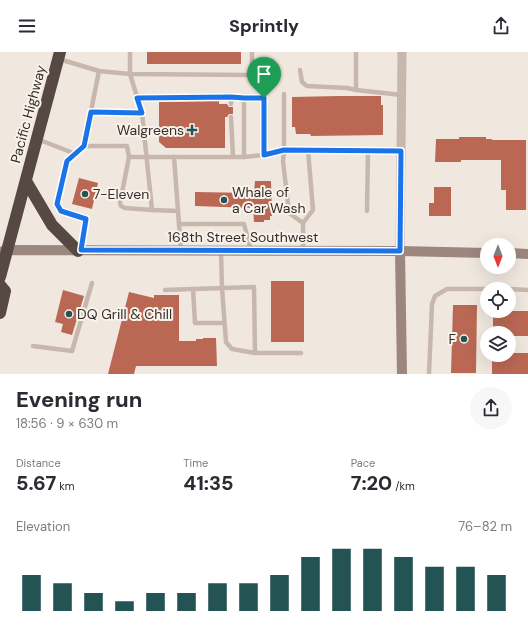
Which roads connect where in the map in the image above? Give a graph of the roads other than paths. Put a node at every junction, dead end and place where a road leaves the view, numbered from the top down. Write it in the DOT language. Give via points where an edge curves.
graph roads {
  1 [pos="130,52"];
  2 [pos="252,52"];
  3 [pos="356,52"];
  4 [pos="402,52"];
  5 [pos="60,55"];
  6 [pos="300,70"];
  7 [pos="99,71"];
  8 [pos="130,74"];
  9 [pos="356,90"];
  10 [pos="284,94"];
  11 [pos="402,94"];
  12 [pos="231,97"];
  13 [pos="137,98"];
  14 [pos="244,98"];
  15 [pos="231,104"];
  16 [pos="91,112"];
  17 [pos="142,113"];
  18 [pos="231,117"];
  19 [pos="37,139"];
  20 [pos="84,146"];
  21 [pos="284,150"];
  22 [pos="308,150"];
  23 [pos="368,151"];
  24 [pos="401,151"];
  25 [pos="76,154"];
  26 [pos="264,155"];
  27 [pos="233,156"];
  28 [pos="244,156"];
  29 [pos="129,157"];
  30 [pos="146,157"];
  31 [pos="174,157"];
  32 [pos="26,181"];
  33 [pos="152,210"];
  34 [pos="178,212"];
  35 [pos="367,212"];
  36 [pos="303,222"];
  37 [pos="179,224"];
  38 [pos="79,250"];
  39 [pos="4,251"];
  40 [pos="181,251"];
  41 [pos="221,251"];
  42 [pos="251,251"];
  43 [pos="303,251"];
  44 [pos="400,251"];
  45 [pos="480,253"];
  46 [pos="516,254"];
  47 [pos="528,254"];
  48 [pos="0,277"];
  49 [pos="92,283"];
  50 [pos="0,285"];
  51 [pos="222,288"];
  52 [pos="193,289"];
  53 [pos="480,289"];
  54 [pos="516,289"];
  55 [pos="165,290"];
  56 [pos="528,290"];
  57 [pos="0,313"];
  58 [pos="224,324"];
  59 [pos="33,346"];
  60 [pos="255,353"];
  61 [pos="301,353"];
  62 [pos="402,374"];
  63 [pos="429,374"];
  1 -- 8 [label="lane"];
  2 -- 8 [label="lane" via="252,75"];
  3 -- 9 [label="lane"];
  4 -- 11 [label="street"];
  5 -- 7 [label="lane"];
  5 -- 19 [label="highway, Pacific Highway"];
  6 -- 9 [label="lane" via="302,82 307,86"];
  7 -- 8 [label="lane"];
  7 -- 16 [label="lane"];
  8 -- 13 [label="lane"];
  9 -- 11 [label="lane"];
  10 -- 21 [label="lane"];
  11 -- 24 [label="street"];
  12 -- 13 [label="lane"];
  12 -- 14 [label="lane"];
  12 -- 15 [label="lane"];
  13 -- 17 [label="lane"];
  14 -- 26 [label="lane" via="264,98"];
  14 -- 28 [label="lane"];
  16 -- 17 [label="lane"];
  16 -- 20 [label="lane"];
  17 -- 30 [label="lane"];
  18 -- 27 [label="lane"];
  19 -- 25 [label="lane"];
  19 -- 32 [label="highway, Pacific Highway"];
  20 -- 25 [label="lane"];
  20 -- 29 [label="lane" via="127,146"];
  21 -- 22 [label="lane"];
  21 -- 26 [label="lane"];
  21 -- 36 [label="lane" via="289,213"];
  22 -- 23 [label="lane"];
  22 -- 36 [label="lane" via="313,210"];
  23 -- 24 [label="lane"];
  23 -- 35 [label="lane"];
  24 -- 44 [label="street"];
  25 -- 38 [label="lane" via="67,161 57,204 61,211 86,219"];
  26 -- 28 [label="lane"];
  27 -- 28 [label="lane"];
  27 -- 31 [label="lane"];
  29 -- 30 [label="lane"];
  29 -- 33 [label="lane" via="121,206"];
  30 -- 31 [label="lane"];
  30 -- 33 [label="lane"];
  31 -- 34 [label="lane"];
  32 -- 38 [label="highway" via="52,225"];
  32 -- 39 [label="highway, Pacific Highway"];
  33 -- 34 [label="lane"];
  34 -- 37 [label="lane"];
  36 -- 43 [label="lane"];
  37 -- 40 [label="lane"];
  37 -- 42 [label="lane" via="244,224"];
  38 -- 39 [label="main road, 168th Street Southwest"];
  38 -- 40 [label="main road, 168th Street Southwest"];
  39 -- 48 [label="highway, Pacific Highway"];
  40 -- 41 [label="main road, 168th Street Southwest"];
  41 -- 42 [label="main road, 168th Street Southwest"];
  41 -- 51 [label="lane"];
  42 -- 43 [label="main road, 168th Street Southwest"];
  43 -- 44 [label="main road, 168th Street Southwest"];
  44 -- 45 [label="main road, 168th Street Southwest"];
  44 -- 62 [label="main road"];
  46 -- 47 [label="main road"];
  49 -- 59 [label="lane" via="72,352"];
  50 -- 57 [label="highway" via="5,291"];
  51 -- 52 [label="lane"];
  51 -- 58 [label="lane"];
  51 -- 60 [label="lane" via="254,287"];
  52 -- 55 [label="lane"];
  52 -- 58 [label="lane" via="195,323"];
  53 -- 63 [label="lane" via="447,289 435,296 432,304"];
  54 -- 56 [label="lane"];
  58 -- 60 [label="lane" via="226,342 232,349"];
  60 -- 61 [label="lane"];
}
